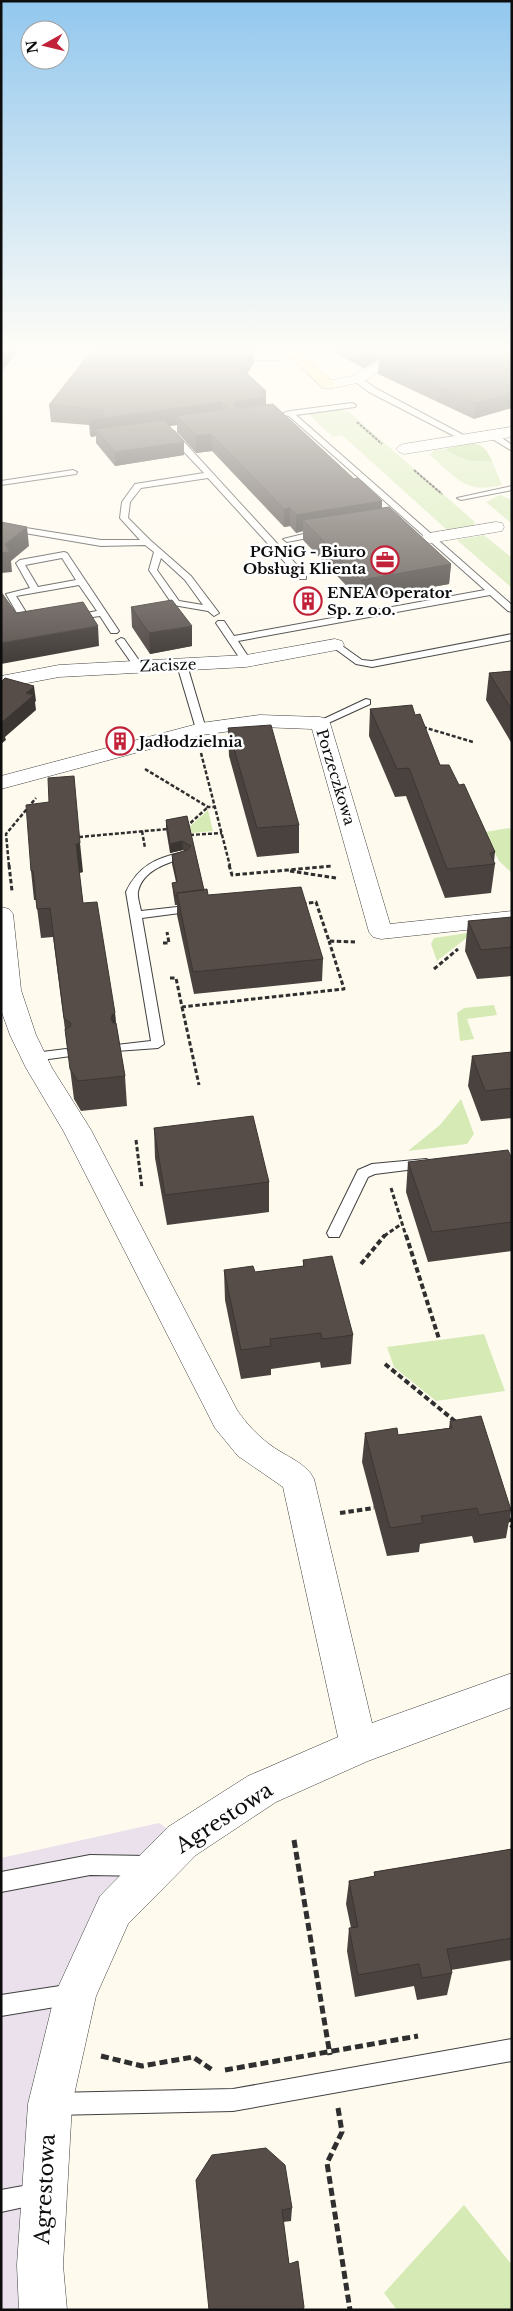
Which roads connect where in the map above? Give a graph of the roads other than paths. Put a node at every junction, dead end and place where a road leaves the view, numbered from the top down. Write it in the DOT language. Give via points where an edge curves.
graph roads {
  1 [pos="192,457"];
  2 [pos="336,457"];
  3 [pos="73,472"];
  4 [pos="209,475"];
  5 [pos="1,483"];
  6 [pos="512,488"];
  7 [pos="461,498"];
  8 [pos="1,526"];
  9 [pos="496,527"];
  10 [pos="333,531"];
  11 [pos="430,538"];
  12 [pos="287,539"];
  13 [pos="147,542"];
  14 [pos="158,552"];
  15 [pos="303,577"];
  16 [pos="82,582"];
  17 [pos="36,590"];
  18 [pos="491,592"];
  19 [pos="510,609"];
  20 [pos="103,614"];
  21 [pos="66,619"];
  22 [pos="48,622"];
  23 [pos="221,623"];
  24 [pos="114,630"];
  25 [pos="512,637"];
  26 [pos="233,639"];
  27 [pos="121,641"];
  28 [pos="335,645"];
  29 [pos="246,661"];
  30 [pos="182,665"];
  31 [pos="138,666"];
  32 [pos="1,682"];
  33 [pos="366,702"];
  34 [pos="320,723"];
  35 [pos="200,738"];
  36 [pos="1,783"];
  37 [pos="182,855"];
  38 [pos="7,907"];
  39 [pos="204,907"];
  40 [pos="136,915"];
  41 [pos="512,918"];
  42 [pos="121,1048"];
  43 [pos="66,1054"];
  44 [pos="34,1057"];
  45 [pos="442,1162"];
  46 [pos="334,1232"];
  47 [pos="512,1690"];
  48 [pos="359,1746"];
  49 [pos="157,1866"];
  50 [pos="1,1882"];
  51 [pos="76,1994"];
  52 [pos="1,2006"];
  53 [pos="512,2050"];
  54 [pos="50,2104"];
  55 [pos="45,2194"];
  56 [pos="1,2201"];
  57 [pos="43,2310"];
  1 -- 4 [label="lane"];
  2 -- 11 [label="lane" via="403,519"];
  3 -- 5 [label="lane"];
  4 -- 13 [label="lane" via="138,486 126,502 124,518"];
  4 -- 15 [label="lane"];
  6 -- 7 [label="lane"];
  8 -- 13 [label="lane" via="101,543"];
  9 -- 11 [label="street"];
  10 -- 12 [label="lane"];
  11 -- 18 [label="lane"];
  13 -- 14 [label="lane"];
  14 -- 14 [label="lane" via="153,570 176,603 212,611 188,578"];
  16 -- 17 [label="lane"];
  16 -- 17 [label="lane" via="64,555 20,563"];
  16 -- 20 [label="lane"];
  17 -- 22 [label="lane" via="10,594 29,625"];
  18 -- 19 [label="lane"];
  18 -- 26 [label="lane"];
  20 -- 21 [label="lane"];
  20 -- 24 [label="lane"];
  23 -- 26 [label="lane"];
  25 -- 28 [label="lane" via="372,664 359,662"];
  26 -- 29 [label="lane"];
  27 -- 31 [label="lane"];
  28 -- 29 [label="street, Zacisze"];
  29 -- 30 [label="street, Zacisze"];
  30 -- 31 [label="street, Zacisze"];
  30 -- 35 [label="lane"];
  31 -- 32 [label="street, Zacisze" via="59,671"];
  33 -- 34 [label="lane"];
  34 -- 35 [label="street, Porzeczkowa" via="260,721"];
  34 -- 41 [label="street, Porzeczkowa" via="381,932"];
  35 -- 36 [label="street, Porzeczkowa"];
  37 -- 40 [label="lane" via="160,860 138,878 132,892"];
  38 -- 44 [label="street" via="5,971 12,1003"];
  39 -- 40 [label="lane"];
  40 -- 42 [label="lane" via="158,1044"];
  43 -- 44 [label="lane"];
  44 -- 48 [label="street" via="77,1130 234,1431 262,1458 298,1479"];
  45 -- 46 [label="lane" via="384,1168 363,1174"];
  47 -- 48 [label="street, Agrestowa"];
  48 -- 49 [label="street, Agrestowa" via="262,1789 182,1841"];
  49 -- 50 [label="lane" via="90,1865"];
  49 -- 51 [label="street, Agrestowa" via="114,1910"];
  51 -- 52 [label="lane"];
  51 -- 54 [label="street, Agrestowa"];
  53 -- 54 [label="lane" via="233,2100"];
  54 -- 55 [label="street, Agrestowa"];
  55 -- 56 [label="lane"];
  55 -- 57 [label="street, Agrestowa" via="40,2265"];
}
